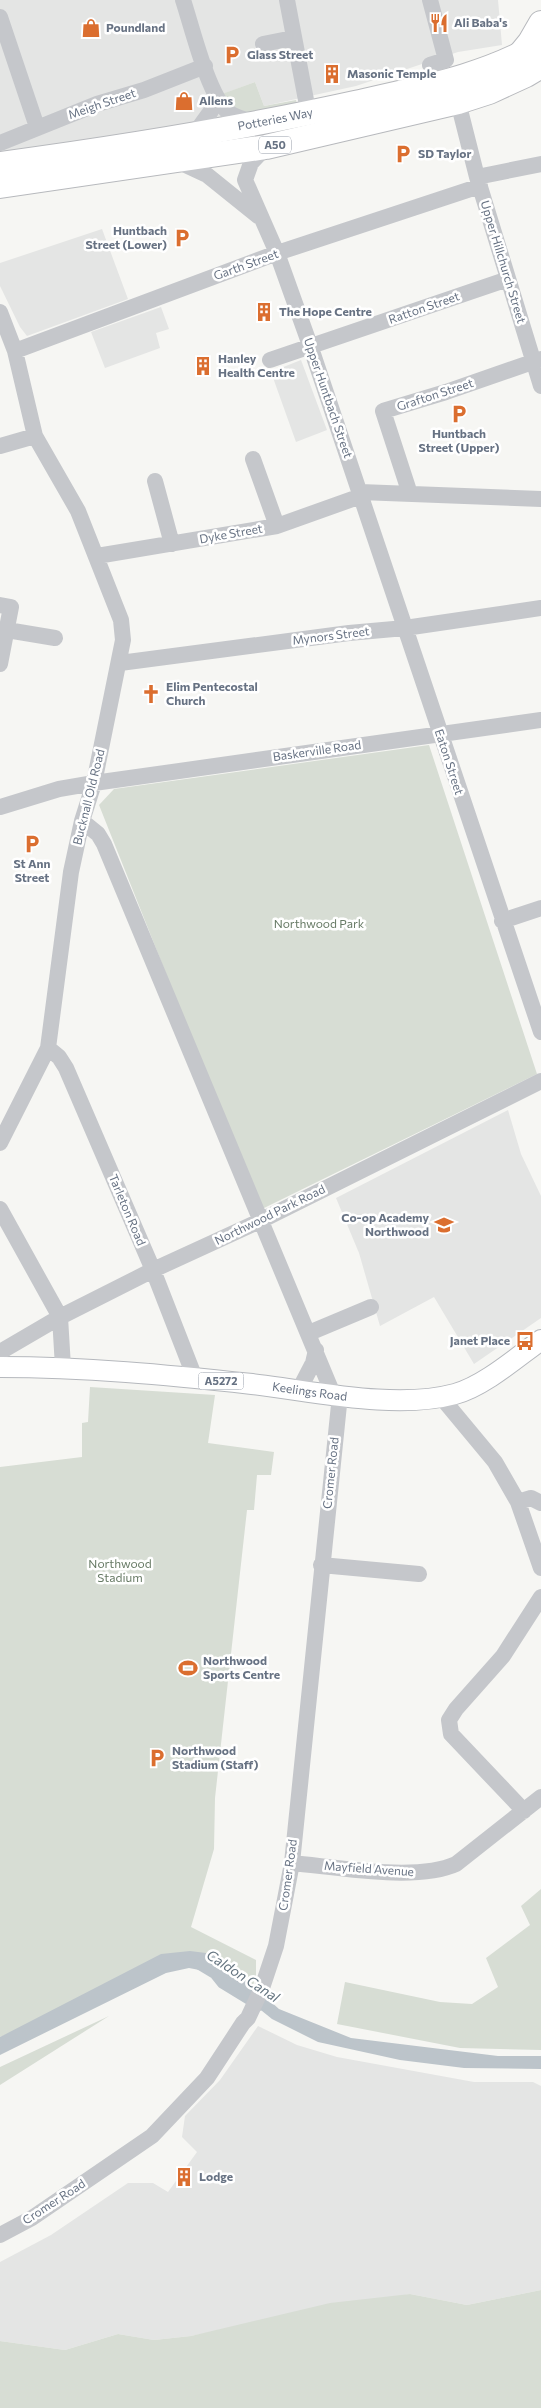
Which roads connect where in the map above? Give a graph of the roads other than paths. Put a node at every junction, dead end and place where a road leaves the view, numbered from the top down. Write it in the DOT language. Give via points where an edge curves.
graph roads {
  1 [pos="183,0"];
  2 [pos="287,0"];
  3 [pos="430,0"];
  4 [pos="0,17"];
  5 [pos="541,23"];
  6 [pos="294,38"];
  7 [pos="541,42"];
  8 [pos="263,44"];
  9 [pos="516,58"];
  10 [pos="430,65"];
  11 [pos="205,66"];
  12 [pos="541,66"];
  13 [pos="216,96"];
  14 [pos="306,100"];
  15 [pos="458,102"];
  16 [pos="256,123"];
  17 [pos="37,127"];
  18 [pos="193,136"];
  19 [pos="0,143"];
  20 [pos="266,147"];
  21 [pos="177,161"];
  22 [pos="0,164"];
  23 [pos="541,164"];
  24 [pos="479,182"];
  25 [pos="0,186"];
  26 [pos="263,221"];
  27 [pos="276,253"];
  28 [pos="508,279"];
  29 [pos="0,312"];
  30 [pos="311,348"];
  31 [pos="15,351"];
  32 [pos="270,360"];
  33 [pos="537,360"];
  34 [pos="541,386"];
  35 [pos="35,436"];
  36 [pos="0,446"];
  37 [pos="253,459"];
  38 [pos="155,481"];
  39 [pos="361,494"];
  40 [pos="410,494"];
  41 [pos="541,499"];
  42 [pos="277,526"];
  43 [pos="172,544"];
  44 [pos="97,556"];
  45 [pos="5,606"];
  46 [pos="541,608"];
  47 [pos="405,628"];
  48 [pos="7,630"];
  49 [pos="55,638"];
  50 [pos="120,663"];
  51 [pos="0,664"];
  52 [pos="541,720"];
  53 [pos="440,733"];
  54 [pos="94,783"];
  55 [pos="0,807"];
  56 [pos="82,821"];
  57 [pos="541,908"];
  58 [pos="502,920"];
  59 [pos="541,1032"];
  60 [pos="48,1048"];
  61 [pos="541,1082"];
  62 [pos="0,1143"];
  63 [pos="0,1209"];
  64 [pos="262,1220"];
  65 [pos="153,1270"];
  66 [pos="371,1307"];
  67 [pos="60,1317"];
  68 [pos="309,1334"];
  69 [pos="541,1340"];
  70 [pos="0,1352"];
  71 [pos="317,1359"];
  72 [pos="0,1367"];
  73 [pos="62,1367"];
  74 [pos="195,1378"];
  75 [pos="299,1390"];
  76 [pos="336,1394"];
  77 [pos="441,1397"];
  78 [pos="518,1502"];
  79 [pos="541,1503"];
  80 [pos="537,1540"];
  81 [pos="320,1565"];
  82 [pos="541,1568"];
  83 [pos="419,1574"];
  84 [pos="541,1597"];
  85 [pos="541,1797"];
  86 [pos="524,1811"];
  87 [pos="292,1863"];
  88 [pos="0,2236"];
  1 -- 11 [label="street"];
  2 -- 6 [label="street"];
  3 -- 10 [label="street" via="446,60"];
  4 -- 17 [label="street"];
  5 -- 9 [label="highway"];
  6 -- 8 [label="street"];
  6 -- 14 [label="street"];
  7 -- 9 [label="highway, Potteries Way / A50"];
  9 -- 16 [label="highway, Potteries Way / A50" via="451,81"];
  11 -- 13 [label="street"];
  11 -- 17 [label="street, Meigh Street"];
  12 -- 15 [label="highway, Potteries Way / A50" via="496,89"];
  13 -- 16 [label="street" via="237,118"];
  13 -- 18 [label="street" via="211,111"];
  15 -- 20 [label="highway, Potteries Way / A50"];
  15 -- 24 [label="street, Upper Hillchurch Street" via="462,134"];
  16 -- 18 [label="highway, Potteries Way / A50"];
  17 -- 19 [label="street, Meigh Street"];
  18 -- 22 [label="highway, Potteries Way / A50"];
  20 -- 21 [label="highway, Potteries Way / A50"];
  20 -- 26 [label="street, Upper Huntbach Street" via="251,163 245,180"];
  21 -- 25 [label="highway, Potteries Way / A50"];
  21 -- 26 [label="street, Upper Huntbach Street" via="207,175"];
  23 -- 24 [label="street, Garth Street"];
  24 -- 27 [label="street, Garth Street"];
  24 -- 28 [label="street, Upper Hillchurch Street"];
  26 -- 27 [label="street, Upper Huntbach Street"];
  27 -- 30 [label="street, Upper Huntbach Street"];
  27 -- 31 [label="street, Garth Street"];
  28 -- 30 [label="street, Ratton Street"];
  28 -- 33 [label="street, Upper Hillchurch Street"];
  29 -- 31 [label="street, Bucknall Old Road"];
  30 -- 32 [label="street, Ratton Street"];
  30 -- 39 [label="street, Upper Huntbach Street"];
  31 -- 35 [label="street, Bucknall Old Road"];
  33 -- 34 [label="street, Upper Hillchurch Street"];
  33 -- 40 [label="street, Grafton Street" via="383,411"];
  35 -- 36 [label="street"];
  35 -- 44 [label="street, Bucknall Old Road" via="78,511"];
  37 -- 42 [label="street"];
  38 -- 43 [label="street"];
  39 -- 40 [label="street"];
  39 -- 42 [label="street, Dyke Street"];
  39 -- 47 [label="street, Eaton Street"];
  40 -- 41 [label="street"];
  42 -- 43 [label="street, Dyke Street"];
  43 -- 44 [label="street, Dyke Street"];
  44 -- 50 [label="street, Bucknall Old Road" via="121,620"];
  45 -- 48 [label="street"];
  46 -- 47 [label="street, Mynors Street"];
  47 -- 50 [label="street, Mynors Street"];
  47 -- 53 [label="street, Eaton Street"];
  48 -- 49 [label="street"];
  48 -- 51 [label="street"];
  50 -- 54 [label="street, Bucknall Old Road"];
  52 -- 53 [label="street, Baskerville Road"];
  53 -- 54 [label="street, Baskerville Road"];
  53 -- 58 [label="street, Eaton Street"];
  54 -- 55 [label="street, Baskerville Road" via="59,789"];
  54 -- 56 [label="street, Bucknall Old Road"];
  56 -- 60 [label="street, Bucknall Old Road" via="71,872"];
  56 -- 64 [label="street" via="98,834 104,844"];
  57 -- 58 [label="street"];
  58 -- 59 [label="street, Eaton Street"];
  60 -- 62 [label="street, Bucknall Old Road"];
  60 -- 65 [label="street, Tarleton Road" via="66,1068"];
  61 -- 64 [label="street, Northwood Park Road"];
  63 -- 67 [label="street"];
  64 -- 65 [label="street, Northwood Park Road"];
  64 -- 68 [label="street"];
  65 -- 67 [label="street, Northwood Park Road"];
  65 -- 74 [label="street, Tarleton Road"];
  66 -- 68 [label="street"];
  67 -- 70 [label="street, Northwood Park Road"];
  67 -- 73 [label="street"];
  68 -- 71 [label="street"];
  69 -- 77 [label="main road, Keelings Road / A5272" via="476,1385"];
  71 -- 75 [label="street"];
  71 -- 76 [label="street"];
  72 -- 73 [label="main road, Keelings Road / A5272"];
  73 -- 74 [label="main road, Keelings Road / A5272"];
  74 -- 75 [label="main road, Keelings Road / A5272"];
  75 -- 76 [label="main road, Keelings Road / A5272"];
  76 -- 77 [label="main road, Keelings Road / A5272" via="375,1399 425,1400"];
  76 -- 81 [label="street, Cromer Road"];
  77 -- 78 [label="street" via="495,1462"];
  78 -- 79 [label="street" via="531,1498"];
  78 -- 80 [label="street"];
  80 -- 82 [label="street"];
  81 -- 83 [label="street"];
  81 -- 87 [label="street, Cromer Road"];
  84 -- 86 [label="street" via="503,1656 449,1720 451,1734"];
  85 -- 86 [label="street, Mayfield Avenue"];
  86 -- 87 [label="street, Mayfield Avenue" via="456,1864 443,1870 409,1873"];
  87 -- 88 [label="street, Cromer Road" via="276,1946 262,1988 248,2018 207,2078 152,2136 32,2218"];
}
